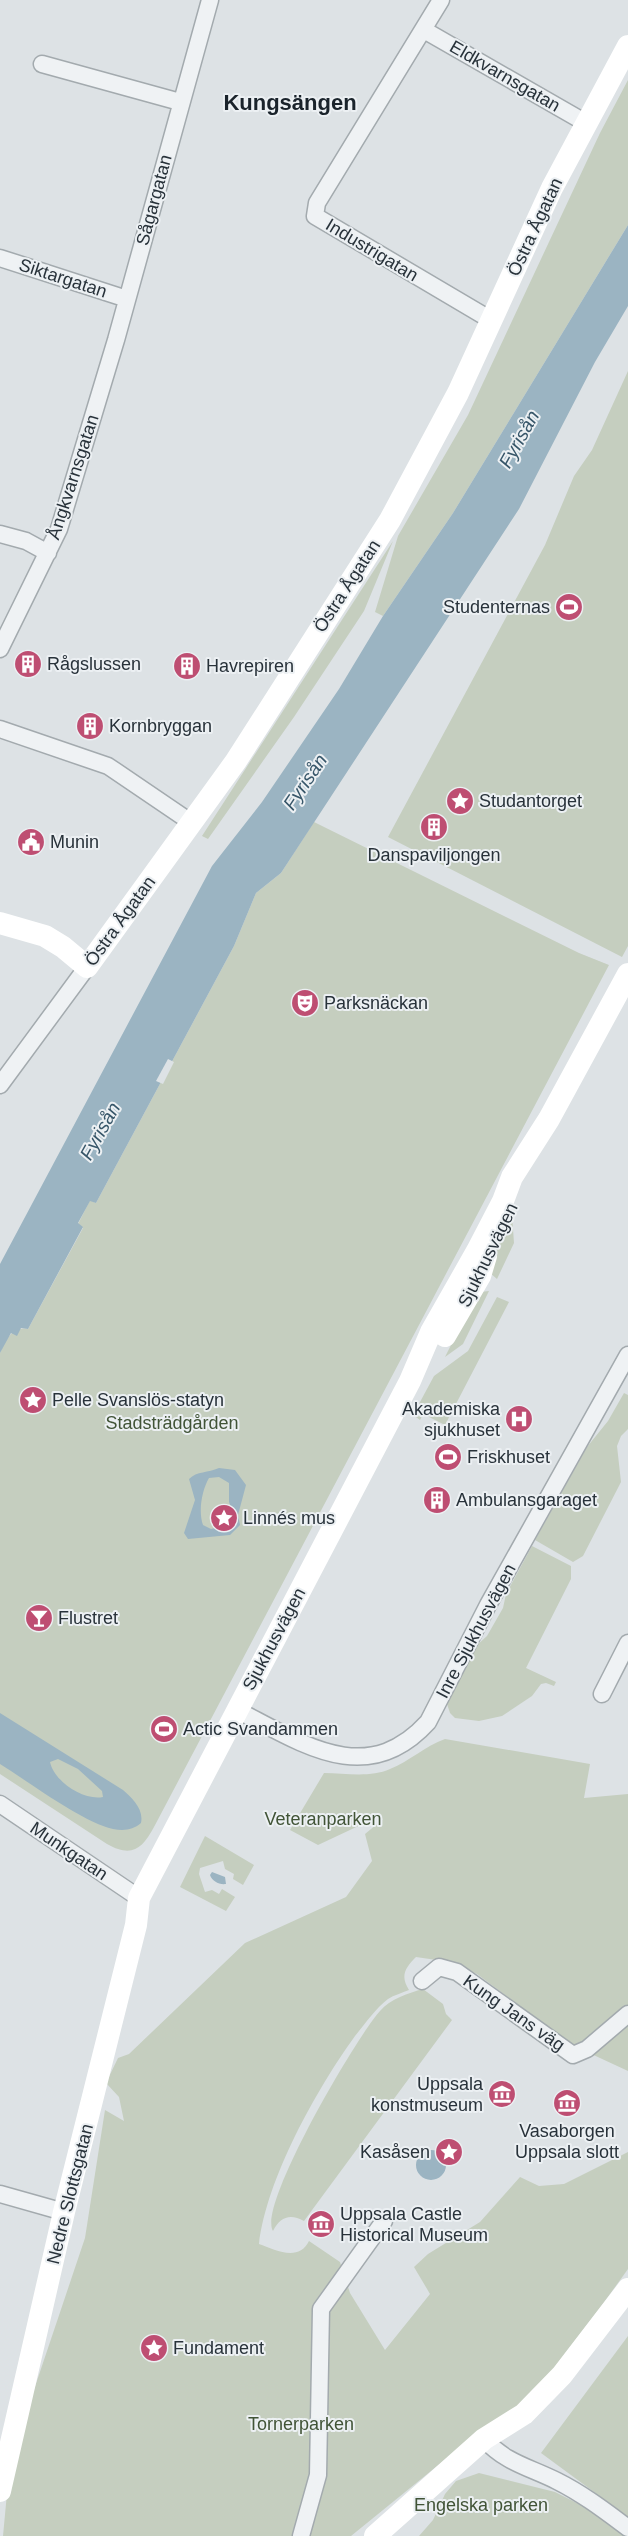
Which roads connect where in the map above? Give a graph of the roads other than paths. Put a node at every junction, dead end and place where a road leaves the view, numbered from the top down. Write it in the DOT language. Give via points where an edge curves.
graph roads {
  1 [pos="210,0"];
  2 [pos="442,0"];
  3 [pos="424,30"];
  4 [pos="628,46"];
  5 [pos="42,64"];
  6 [pos="180,102"];
  7 [pos="586,123"];
  8 [pos="0,258"];
  9 [pos="127,298"];
  10 [pos="491,320"];
  11 [pos="0,534"];
  12 [pos="48,553"];
  13 [pos="0,649"];
  14 [pos="0,729"];
  15 [pos="192,823"];
  16 [pos="0,923"];
  17 [pos="87,966"];
  18 [pos="628,974"];
  19 [pos="0,1085"];
  20 [pos="628,1355"];
  21 [pos="628,1643"];
  22 [pos="602,1694"];
  23 [pos="237,1710"];
  24 [pos="0,1804"];
  25 [pos="139,1898"];
  26 [pos="422,1981"];
  27 [pos="628,2014"];
  28 [pos="0,2194"];
  29 [pos="64,2212"];
  30 [pos="384,2221"];
  31 [pos="628,2289"];
  32 [pos="484,2439"];
  33 [pos="0,2491"];
  34 [pos="628,2528"];
  35 [pos="301,2536"];
  36 [pos="375,2536"];
  1 -- 6 [label="street, Sågargatan"];
  2 -- 3 [label="street, Industrigatan"];
  3 -- 7 [label="street, Eldkvarnsgatan"];
  3 -- 10 [label="street, Industrigatan" via="317,203 315,216"];
  4 -- 7 [label="street, Östra Ågatan"];
  5 -- 6 [label="street"];
  6 -- 9 [label="street, Sågargatan"];
  7 -- 10 [label="street, Östra Ågatan"];
  8 -- 9 [label="street, Siktargatan"];
  9 -- 12 [label="street, Ångkvarnsgatan"];
  10 -- 15 [label="street, Östra Ågatan" via="458,393 390,520 236,761"];
  11 -- 12 [label="street"];
  12 -- 13 [label="street, Ångkvarnsgatan"];
  14 -- 15 [label="street" via="108,766"];
  15 -- 17 [label="street, Östra Ågatan"];
  16 -- 17 [label="street" via="44,936"];
  17 -- 19 [label="street, Östra Ågatan"];
  18 -- 23 [label="street, Sjukhusvägen" via="549,1119 512,1177 477,1251 431,1332 410,1382"];
  20 -- 23 [label="street, Inre Sjukhusvägen" via="488,1605 428,1722 416,1736 402,1746 374,1757 336,1755"];
  21 -- 22 [label="street"];
  23 -- 25 [label="street, Sjukhusvägen"];
  24 -- 25 [label="street, Munkgatan"];
  25 -- 29 [label="street, Nedre Slottsgatan" via="136,1925"];
  26 -- 27 [label="street, Kung Jans väg" via="439,1967 457,1972 573,2055 587,2049"];
  28 -- 29 [label="street"];
  29 -- 33 [label="street, Nedre Slottsgatan"];
  30 -- 35 [label="street" via="321,2309 318,2475"];
  31 -- 32 [label="street" via="562,2376 524,2414"];
  32 -- 34 [label="street" via="500,2456 574,2491"];
  32 -- 36 [label="street"];
}
